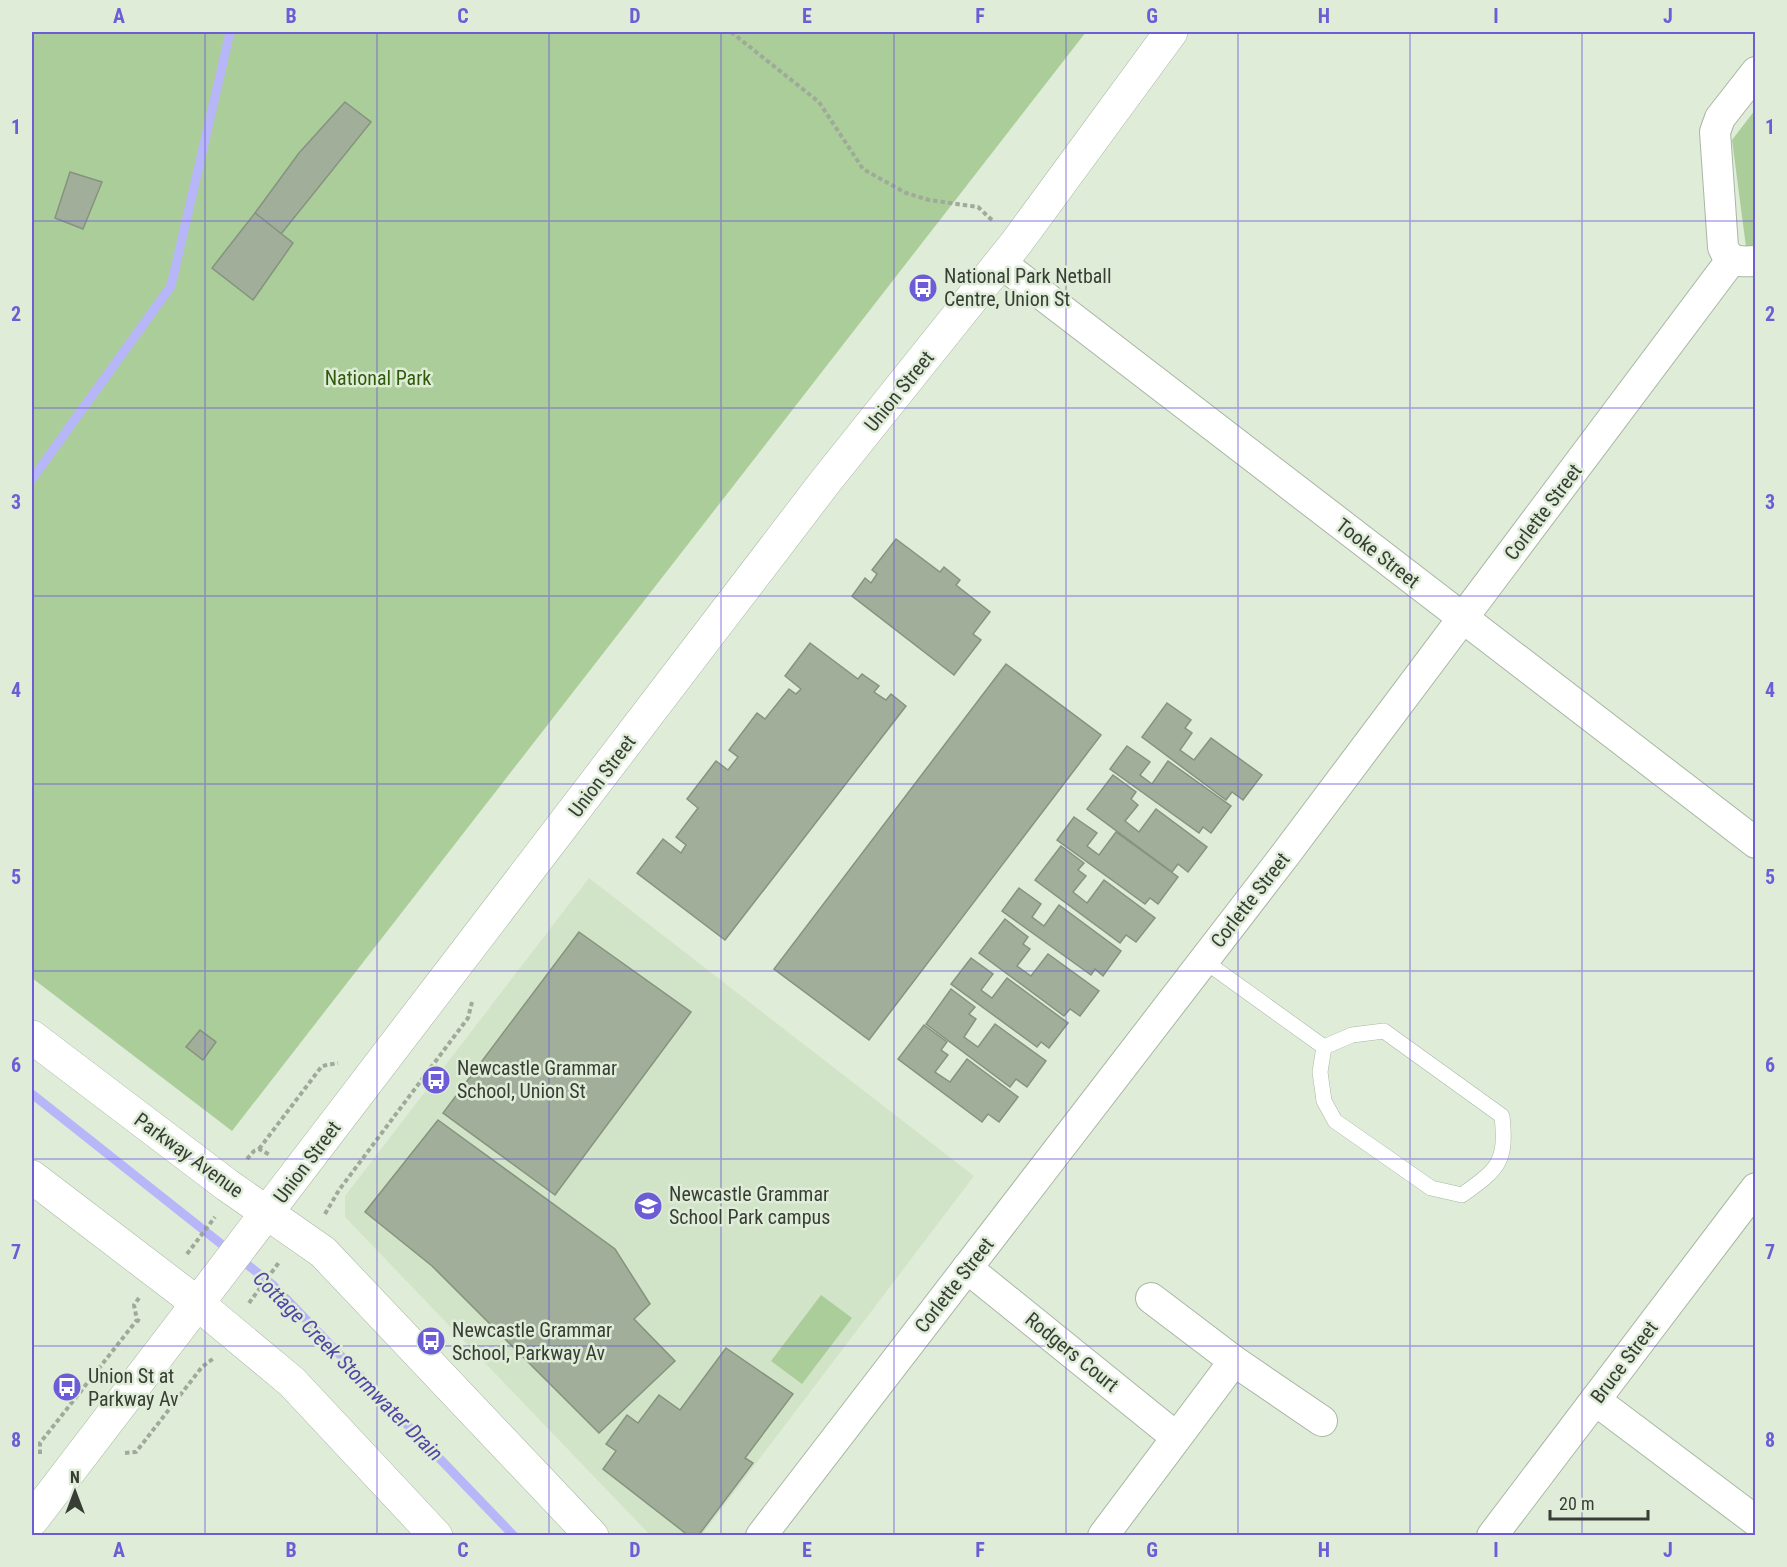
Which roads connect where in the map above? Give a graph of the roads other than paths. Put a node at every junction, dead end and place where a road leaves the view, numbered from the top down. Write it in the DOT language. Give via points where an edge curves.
graph roads {
  1 [pos="1172,32"];
  2 [pos="1755,72"];
  3 [pos="1009,252"];
  4 [pos="1744,260"];
  5 [pos="1464,619"];
  6 [pos="1755,843"];
  7 [pos="1203,960"];
  8 [pos="32,1037"];
  9 [pos="1324,1047"];
  10 [pos="32,1178"];
  11 [pos="1755,1188"];
  12 [pos="260,1223"];
  13 [pos="967,1268"];
  14 [pos="207,1291"];
  15 [pos="1151,1298"];
  16 [pos="1234,1361"];
  17 [pos="1595,1400"];
  18 [pos="1322,1421"];
  19 [pos="1176,1437"];
  20 [pos="32,1520"];
  21 [pos="1755,1521"];
  22 [pos="436,1536"];
  23 [pos="592,1536"];
  24 [pos="761,1536"];
  25 [pos="1102,1536"];
  26 [pos="1492,1536"];
  1 -- 3 [label="main road, Union Street"];
  2 -- 4 [label="street, Corlette Street" via="1720,118 1715,132 1723,247"];
  3 -- 5 [label="street, Tooke Street"];
  3 -- 12 [label="main road, Union Street" via="825,482"];
  4 -- 5 [label="street, Corlette Street"];
  5 -- 6 [label="street, Tooke Street"];
  5 -- 7 [label="street, Corlette Street"];
  7 -- 9 [label="lane"];
  7 -- 13 [label="street, Corlette Street"];
  8 -- 12 [label="main road, Parkway Avenue" via="227,1185"];
  9 -- 9 [label="lane" via="1352,1035 1384,1031 1502,1116 1505,1144 1493,1172 1462,1195 1431,1188 1335,1121 1324,1101 1320,1072"];
  10 -- 14 [label="main road"];
  11 -- 17 [label="street, Bruce Street"];
  12 -- 14 [label="main road, Union Street"];
  12 -- 23 [label="main road, Parkway Avenue" via="323,1252"];
  13 -- 19 [label="street, Rodgers Court"];
  13 -- 24 [label="street, Corlette Street"];
  14 -- 20 [label="main road, Union Street"];
  14 -- 22 [label="main road"];
  15 -- 16 [label="street"];
  16 -- 18 [label="street"];
  16 -- 19 [label="street"];
  17 -- 21 [label="street"];
  17 -- 26 [label="street, Bruce Street"];
  19 -- 25 [label="street"];
}
